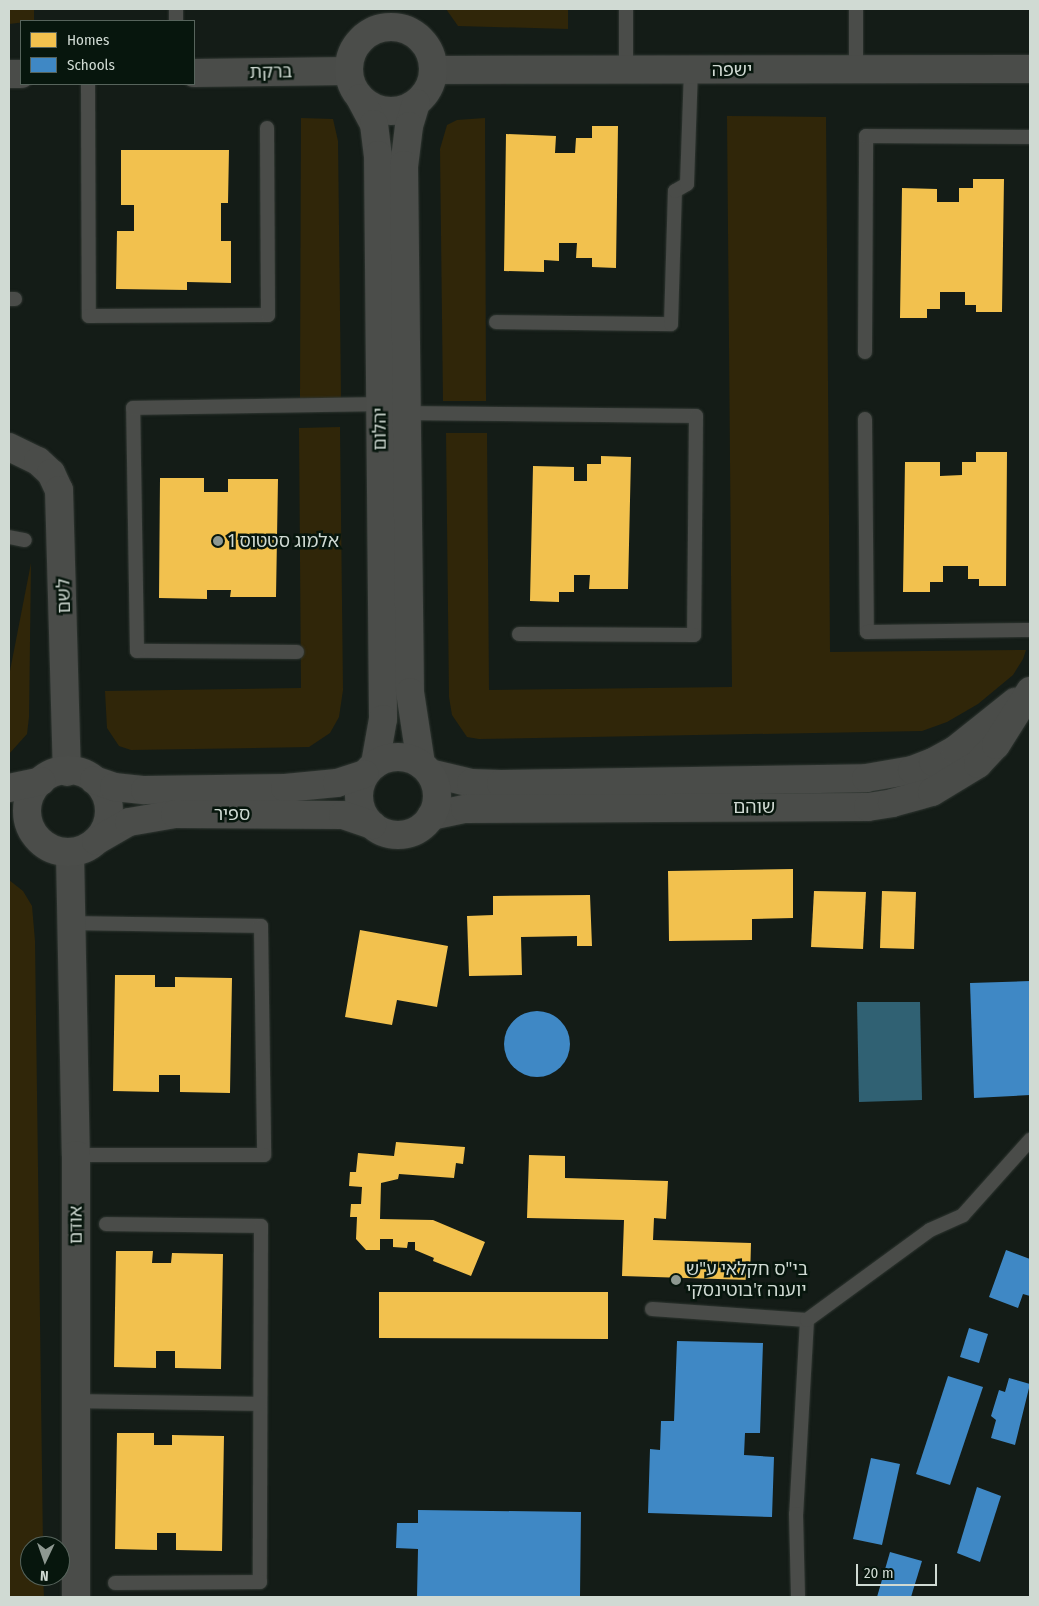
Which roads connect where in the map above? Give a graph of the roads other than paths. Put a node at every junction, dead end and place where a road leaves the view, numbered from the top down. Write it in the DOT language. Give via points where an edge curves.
graph roads {
  1 [pos="374,9"];
  2 [pos="405,9"];
  3 [pos="626,9"];
  4 [pos="856,9"];
  5 [pos="365,35"];
  6 [pos="418,36"];
  7 [pos="1030,69"];
  8 [pos="433,70"];
  9 [pos="626,70"];
  10 [pos="691,70"];
  11 [pos="856,70"];
  12 [pos="348,71"];
  13 [pos="195,73"];
  14 [pos="88,85"];
  15 [pos="360,98"];
  16 [pos="416,103"];
  17 [pos="267,128"];
  18 [pos="1030,137"];
  19 [pos="496,322"];
  20 [pos="864,352"];
  21 [pos="380,404"];
  22 [pos="408,413"];
  23 [pos="864,419"];
  24 [pos="9,448"];
  25 [pos="9,537"];
  26 [pos="25,540"];
  27 [pos="1030,630"];
  28 [pos="519,634"];
  29 [pos="298,652"];
  30 [pos="1030,690"];
  31 [pos="370,769"];
  32 [pos="426,769"];
  33 [pos="67,772"];
  34 [pos="94,780"];
  35 [pos="41,781"];
  36 [pos="9,788"];
  37 [pos="431,816"];
  38 [pos="372,825"];
  39 [pos="9,830"];
  40 [pos="39,840"];
  41 [pos="96,841"];
  42 [pos="70,852"];
  43 [pos="72,923"];
  44 [pos="1030,1140"];
  45 [pos="76,1154"];
  46 [pos="106,1224"];
  47 [pos="652,1309"];
  48 [pos="807,1320"];
  49 [pos="76,1401"];
  50 [pos="260,1404"];
  51 [pos="115,1583"];
  52 [pos="76,1597"];
  53 [pos="798,1597"];
  1 -- 5 [label="street"];
  2 -- 6 [label="street"];
  3 -- 9 [label="lane"];
  4 -- 11 [label="lane"];
  5 -- 6 [label="street" via="391,27 405,29"];
  5 -- 12 [label="street" via="351,53"];
  6 -- 8 [label="street" via="428,47"];
  7 -- 11 [label="street, ישפה"];
  8 -- 9 [label="street, ישפה"];
  8 -- 16 [label="street" via="430,84"];
  9 -- 10 [label="street, ישפה"];
  10 -- 11 [label="street, ישפה"];
  10 -- 19 [label="lane" via="687,184 675,191 671,324"];
  12 -- 13 [label="street, ברקת"];
  12 -- 15 [label="street"];
  14 -- 17 [label="lane" via="89,316 268,315"];
  15 -- 16 [label="street" via="381,110 393,111"];
  15 -- 21 [label="street, יהלום" via="374,124 377,138"];
  16 -- 22 [label="street, יהלום" via="409,126 404,165"];
  18 -- 20 [label="lane" via="866,136"];
  21 -- 29 [label="lane" via="133,408 137,651"];
  21 -- 31 [label="street, יהלום" via="383,719"];
  22 -- 28 [label="lane" via="696,416 694,635"];
  22 -- 32 [label="street, יהלום" via="410,692"];
  23 -- 27 [label="lane" via="866,632"];
  24 -- 33 [label="street, לשם" via="38,461 51,473 60,490"];
  25 -- 26 [label="lane"];
  30 -- 32 [label="street, שוהם" via="955,750 912,770 874,777 501,784 454,780"];
  30 -- 37 [label="street, שוהם" via="996,745 978,764 932,792 892,804 868,807 465,809"];
  31 -- 32 [label="street" via="398,757"];
  31 -- 34 [label="street, ספיר" via="337,783 285,788 145,790 114,787"];
  31 -- 38 [label="street" via="358,795 360,806"];
  32 -- 37 [label="street" via="437,798"];
  33 -- 34 [label="street" via="76,772"];
  33 -- 35 [label="street" via="57,772"];
  34 -- 41 [label="street" via="108,803 105,830"];
  35 -- 36 [label="street"];
  35 -- 40 [label="street" via="32,792 28,810 31,829"];
  37 -- 38 [label="street" via="418,830 407,834 395,835"];
  38 -- 41 [label="street, ספיר" via="344,815 175,814 129,822"];
  39 -- 40 [label="street"];
  40 -- 42 [label="street" via="53,849"];
  41 -- 42 [label="street" via="84,849"];
  42 -- 43 [label="street, אודם"];
  43 -- 45 [label="street, אודם"];
  43 -- 45 [label="lane" via="261,926 264,1155"];
  44 -- 48 [label="lane" via="963,1215 930,1230"];
  45 -- 49 [label="street, אודם"];
  46 -- 50 [label="lane" via="261,1226"];
  47 -- 48 [label="lane"];
  48 -- 53 [label="lane" via="796,1514"];
  49 -- 50 [label="lane"];
  49 -- 52 [label="street, אודם"];
  50 -- 51 [label="lane" via="260,1582"];
}
